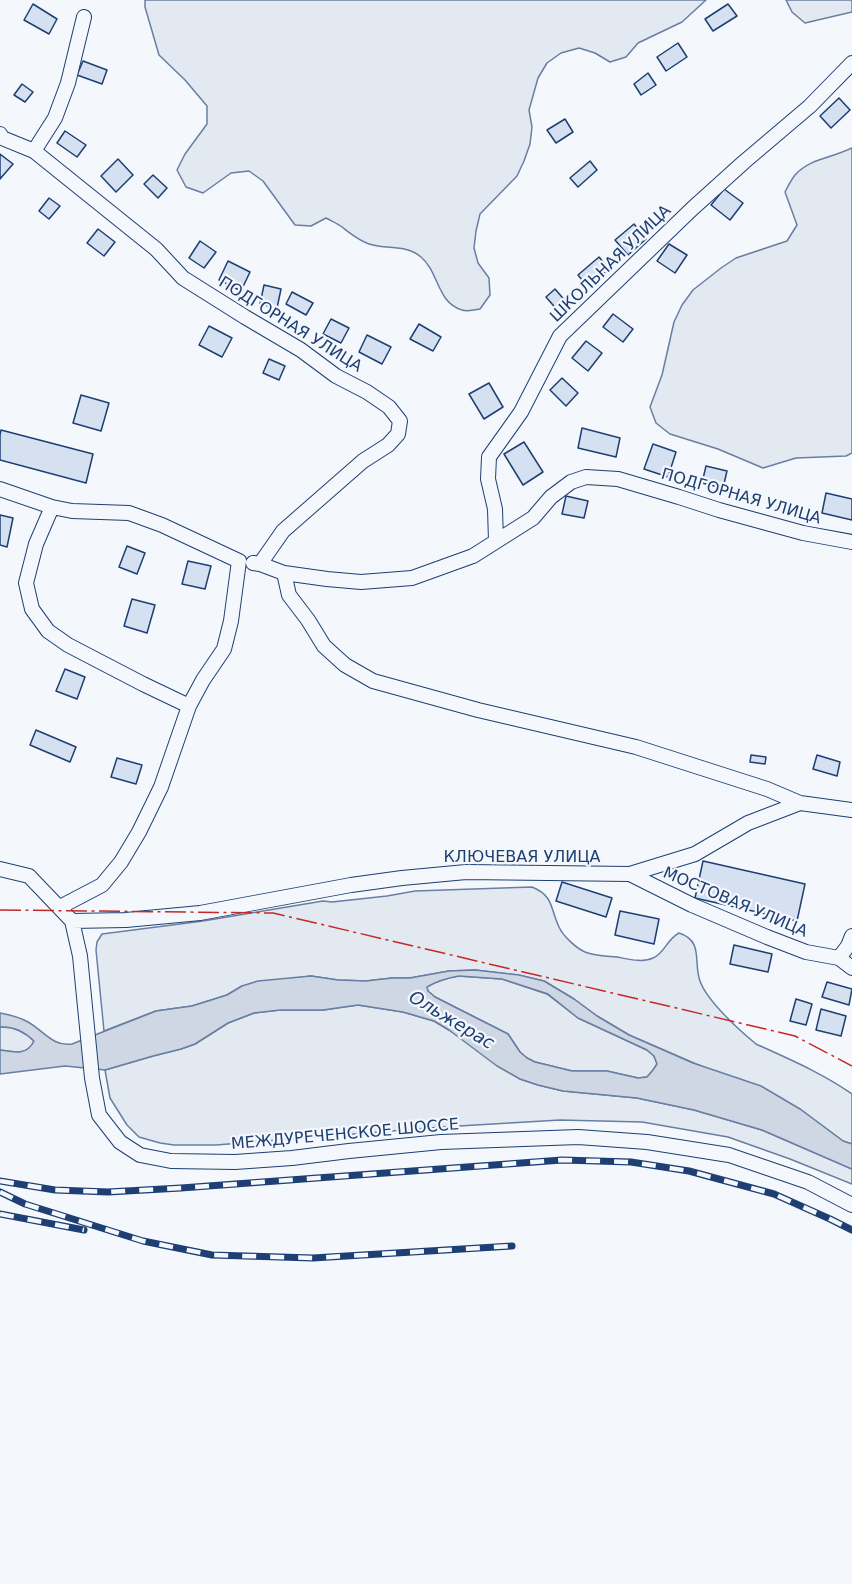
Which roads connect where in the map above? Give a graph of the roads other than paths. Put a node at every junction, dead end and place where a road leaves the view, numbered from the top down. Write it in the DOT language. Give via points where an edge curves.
graph roads {
  1 [pos="84,17"];
  2 [pos="852,63"];
  3 [pos="1,137"];
  4 [pos="34,151"];
  5 [pos="0,489"];
  6 [pos="52,507"];
  7 [pos="496,541"];
  8 [pos="852,542"];
  9 [pos="239,561"];
  10 [pos="260,564"];
  11 [pos="284,573"];
  12 [pos="189,706"];
  13 [pos="800,803"];
  14 [pos="852,810"];
  15 [pos="0,869"];
  16 [pos="630,874"];
  17 [pos="60,907"];
  18 [pos="72,921"];
  19 [pos="852,936"];
  20 [pos="839,958"];
  21 [pos="852,968"];
  22 [pos="852,1205"];
  1 -- 4 [label="street" via="55,118"];
  2 -- 7 [label="street, ШКОЛЬНАЯ УЛИЦА" via="560,336 521,412 489,458"];
  3 -- 4 [label="street, ПОДГОРНАЯ УЛИЦА"];
  4 -- 10 [label="street, ПОДГОРНАЯ УЛИЦА" via="156,249 183,278 367,392 389,407 400,421 398,434 388,445 355,468 283,531"];
  5 -- 6 [label="street, ПОДГОРНАЯ УЛИЦА"];
  6 -- 9 [label="street, ПОДГОРНАЯ УЛИЦА" via="129,513"];
  6 -- 12 [label="street" via="36,544 26,583 32,609 48,631 68,645"];
  7 -- 8 [label="street, ПОДГОРНАЯ УЛИЦА" via="532,518 571,482 586,477 618,479 761,522"];
  7 -- 11 [label="street, ПОДГОРНАЯ УЛИЦА" via="473,556 412,578 361,582"];
  9 -- 10 [label="street, ПОДГОРНАЯ УЛИЦА"];
  9 -- 12 [label="street" via="224,649"];
  10 -- 11 [label="street, ПОДГОРНАЯ УЛИЦА"];
  11 -- 13 [label="street" via="290,595 324,646 345,665 373,681 636,747"];
  12 -- 17 [label="street" via="161,787 121,862 102,885"];
  13 -- 14 [label="street, КЛЮЧЕВАЯ УЛИЦА"];
  13 -- 16 [label="street, КЛЮЧЕВАЯ УЛИЦА" via="748,823 695,854"];
  15 -- 17 [label="street, МЕЖДУРЕЧЕНСКОЕ ШОССЕ" via="29,876"];
  16 -- 18 [label="street, КЛЮЧЕВАЯ УЛИЦА" via="466,872 351,885 200,913"];
  16 -- 20 [label="street, МОСТОВАЯ УЛИЦА" via="767,937 806,952"];
  17 -- 18 [label="street, МЕЖДУРЕЧЕНСКОЕ ШОССЕ"];
  18 -- 22 [label="street, МЕЖДУРЕЧЕНСКОЕ ШОССЕ" via="80,956 99,1115 120,1142 140,1155 171,1161 235,1162 441,1142 578,1137 647,1142 729,1155 808,1182"];
  19 -- 20 [label="street"];
  20 -- 21 [label="street"];
}
